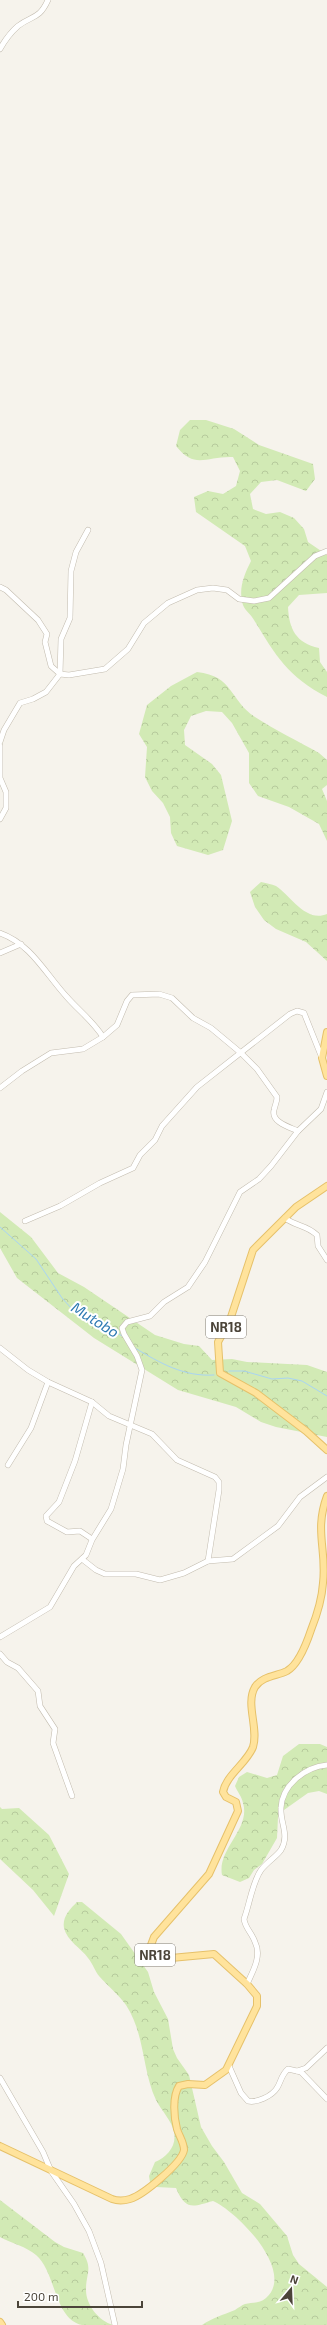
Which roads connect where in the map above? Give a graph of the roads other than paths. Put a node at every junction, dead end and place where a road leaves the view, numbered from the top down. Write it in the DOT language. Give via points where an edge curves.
graph roads {
  1 [pos="48,0"];
  2 [pos="0,49"];
  3 [pos="88,530"];
  4 [pos="327,551"];
  5 [pos="0,587"];
  6 [pos="60,674"];
  7 [pos="0,742"];
  8 [pos="0,746"];
  9 [pos="0,819"];
  10 [pos="0,933"];
  11 [pos="21,944"];
  12 [pos="0,953"];
  13 [pos="327,1032"];
  14 [pos="103,1037"];
  15 [pos="241,1053"];
  16 [pos="322,1058"];
  17 [pos="327,1076"];
  18 [pos="0,1088"];
  19 [pos="327,1092"];
  20 [pos="298,1131"];
  21 [pos="327,1186"];
  22 [pos="285,1218"];
  23 [pos="25,1221"];
  24 [pos="327,1260"];
  25 [pos="0,1348"];
  26 [pos="48,1382"];
  27 [pos="92,1402"];
  28 [pos="130,1424"];
  29 [pos="327,1450"];
  30 [pos="8,1464"];
  31 [pos="327,1477"];
  32 [pos="327,1496"];
  33 [pos="320,1536"];
  34 [pos="327,1538"];
  35 [pos="92,1539"];
  36 [pos="82,1559"];
  37 [pos="208,1561"];
  38 [pos="0,1637"];
  39 [pos="0,1654"];
  40 [pos="327,1765"];
  41 [pos="72,1796"];
  42 [pos="247,1984"];
  43 [pos="327,2048"];
  44 [pos="229,2066"];
  45 [pos="297,2071"];
  46 [pos="0,2078"];
  47 [pos="327,2099"];
  48 [pos="0,2146"];
  49 [pos="51,2170"];
  50 [pos="0,2322"];
  51 [pos="2,2325"];
  52 [pos="115,2325"];
  1 -- 2 [label="street" via="44,10 34,19 19,25"];
  3 -- 6 [label="street" via="76,552 72,570 70,618 61,639"];
  4 -- 6 [label="street" via="315,556 269,598 254,601 238,599 227,590 213,588 197,590 182,596 168,603 144,623 128,649 105,669"];
  5 -- 6 [label="street" via="38,620 48,634 45,642 51,666"];
  6 -- 7 [label="street" via="46,692 20,703"];
  8 -- 9 [label="street" via="0,778 6,808"];
  10 -- 11 [label="street"];
  11 -- 12 [label="street"];
  11 -- 14 [label="street" via="40,962"];
  13 -- 16 [label="main road"];
  14 -- 15 [label="street" via="117,1025 130,997 158,994 172,998 193,1018 211,1028"];
  14 -- 18 [label="street" via="83,1049 51,1053"];
  15 -- 16 [label="street" via="276,1023 297,1011 304,1013 307,1018"];
  15 -- 20 [label="street" via="257,1069 277,1097 273,1110 275,1118"];
  15 -- 23 [label="street" via="197,1088 177,1108 132,1168 100,1182 60,1206"];
  16 -- 17 [label="main road"];
  19 -- 20 [label="street" via="321,1109"];
  20 -- 28 [label="street" via="262,1177 240,1192 205,1262 188,1287 164,1302 150,1316 127,1322 122,1328 142,1365"];
  21 -- 22 [label="main road, NR18" via="304,1200"];
  22 -- 24 [label="street" via="293,1224 308,1227 317,1235 318,1246"];
  22 -- 29 [label="main road, NR18" via="252,1254 230,1320 218,1342 220,1373 256,1393"];
  25 -- 26 [label="street"];
  26 -- 27 [label="street"];
  26 -- 30 [label="street" via="31,1428"];
  27 -- 28 [label="street" via="109,1416"];
  27 -- 35 [label="street" via="75,1461 59,1502 46,1516 47,1521 59,1528 70,1532 80,1531"];
  28 -- 35 [label="street" via="123,1469 111,1509"];
  28 -- 37 [label="street" via="157,1438 176,1460 211,1474 219,1482"];
  31 -- 37 [label="street" via="300,1497 278,1526 232,1559"];
  32 -- 33 [label="main road, NR18" via="321,1516"];
  33 -- 34 [label="street"];
  33 -- 42 [label="main road, NR18" via="324,1583 312,1629 297,1660 288,1670 264,1680 255,1688 252,1697 253,1745 249,1755 224,1788 224,1795 238,1805 238,1811 209,1874 154,1937 151,1945 155,1955 166,1958 214,1954"];
  35 -- 36 [label="street"];
  36 -- 37 [label="street" via="106,1574 136,1574 160,1580 184,1573"];
  36 -- 38 [label="street" via="74,1566 50,1607"];
  39 -- 41 [label="street" via="7,1662 18,1668 38,1691 40,1706 55,1729 53,1743"];
  40 -- 42 [label="street" via="300,1776 290,1783 285,1794 281,1808 286,1832 284,1843 258,1876 244,1919 258,1952 255,1967"];
  42 -- 44 [label="main road, NR18" via="257,1996 257,2006"];
  43 -- 45 [label="street" via="306,2068"];
  44 -- 45 [label="street" via="241,2093 245,2099 252,2102 271,2094 288,2069"];
  44 -- 49 [label="main road, NR18" via="205,2085 179,2086 175,2103 177,2130 184,2145 181,2158 132,2199 112,2199"];
  45 -- 47 [label="street"];
  46 -- 49 [label="street"];
  48 -- 49 [label="main road, NR18"];
  49 -- 52 [label="street" via="90,2231 101,2263"];
  50 -- 51 [label="main road"];
}
